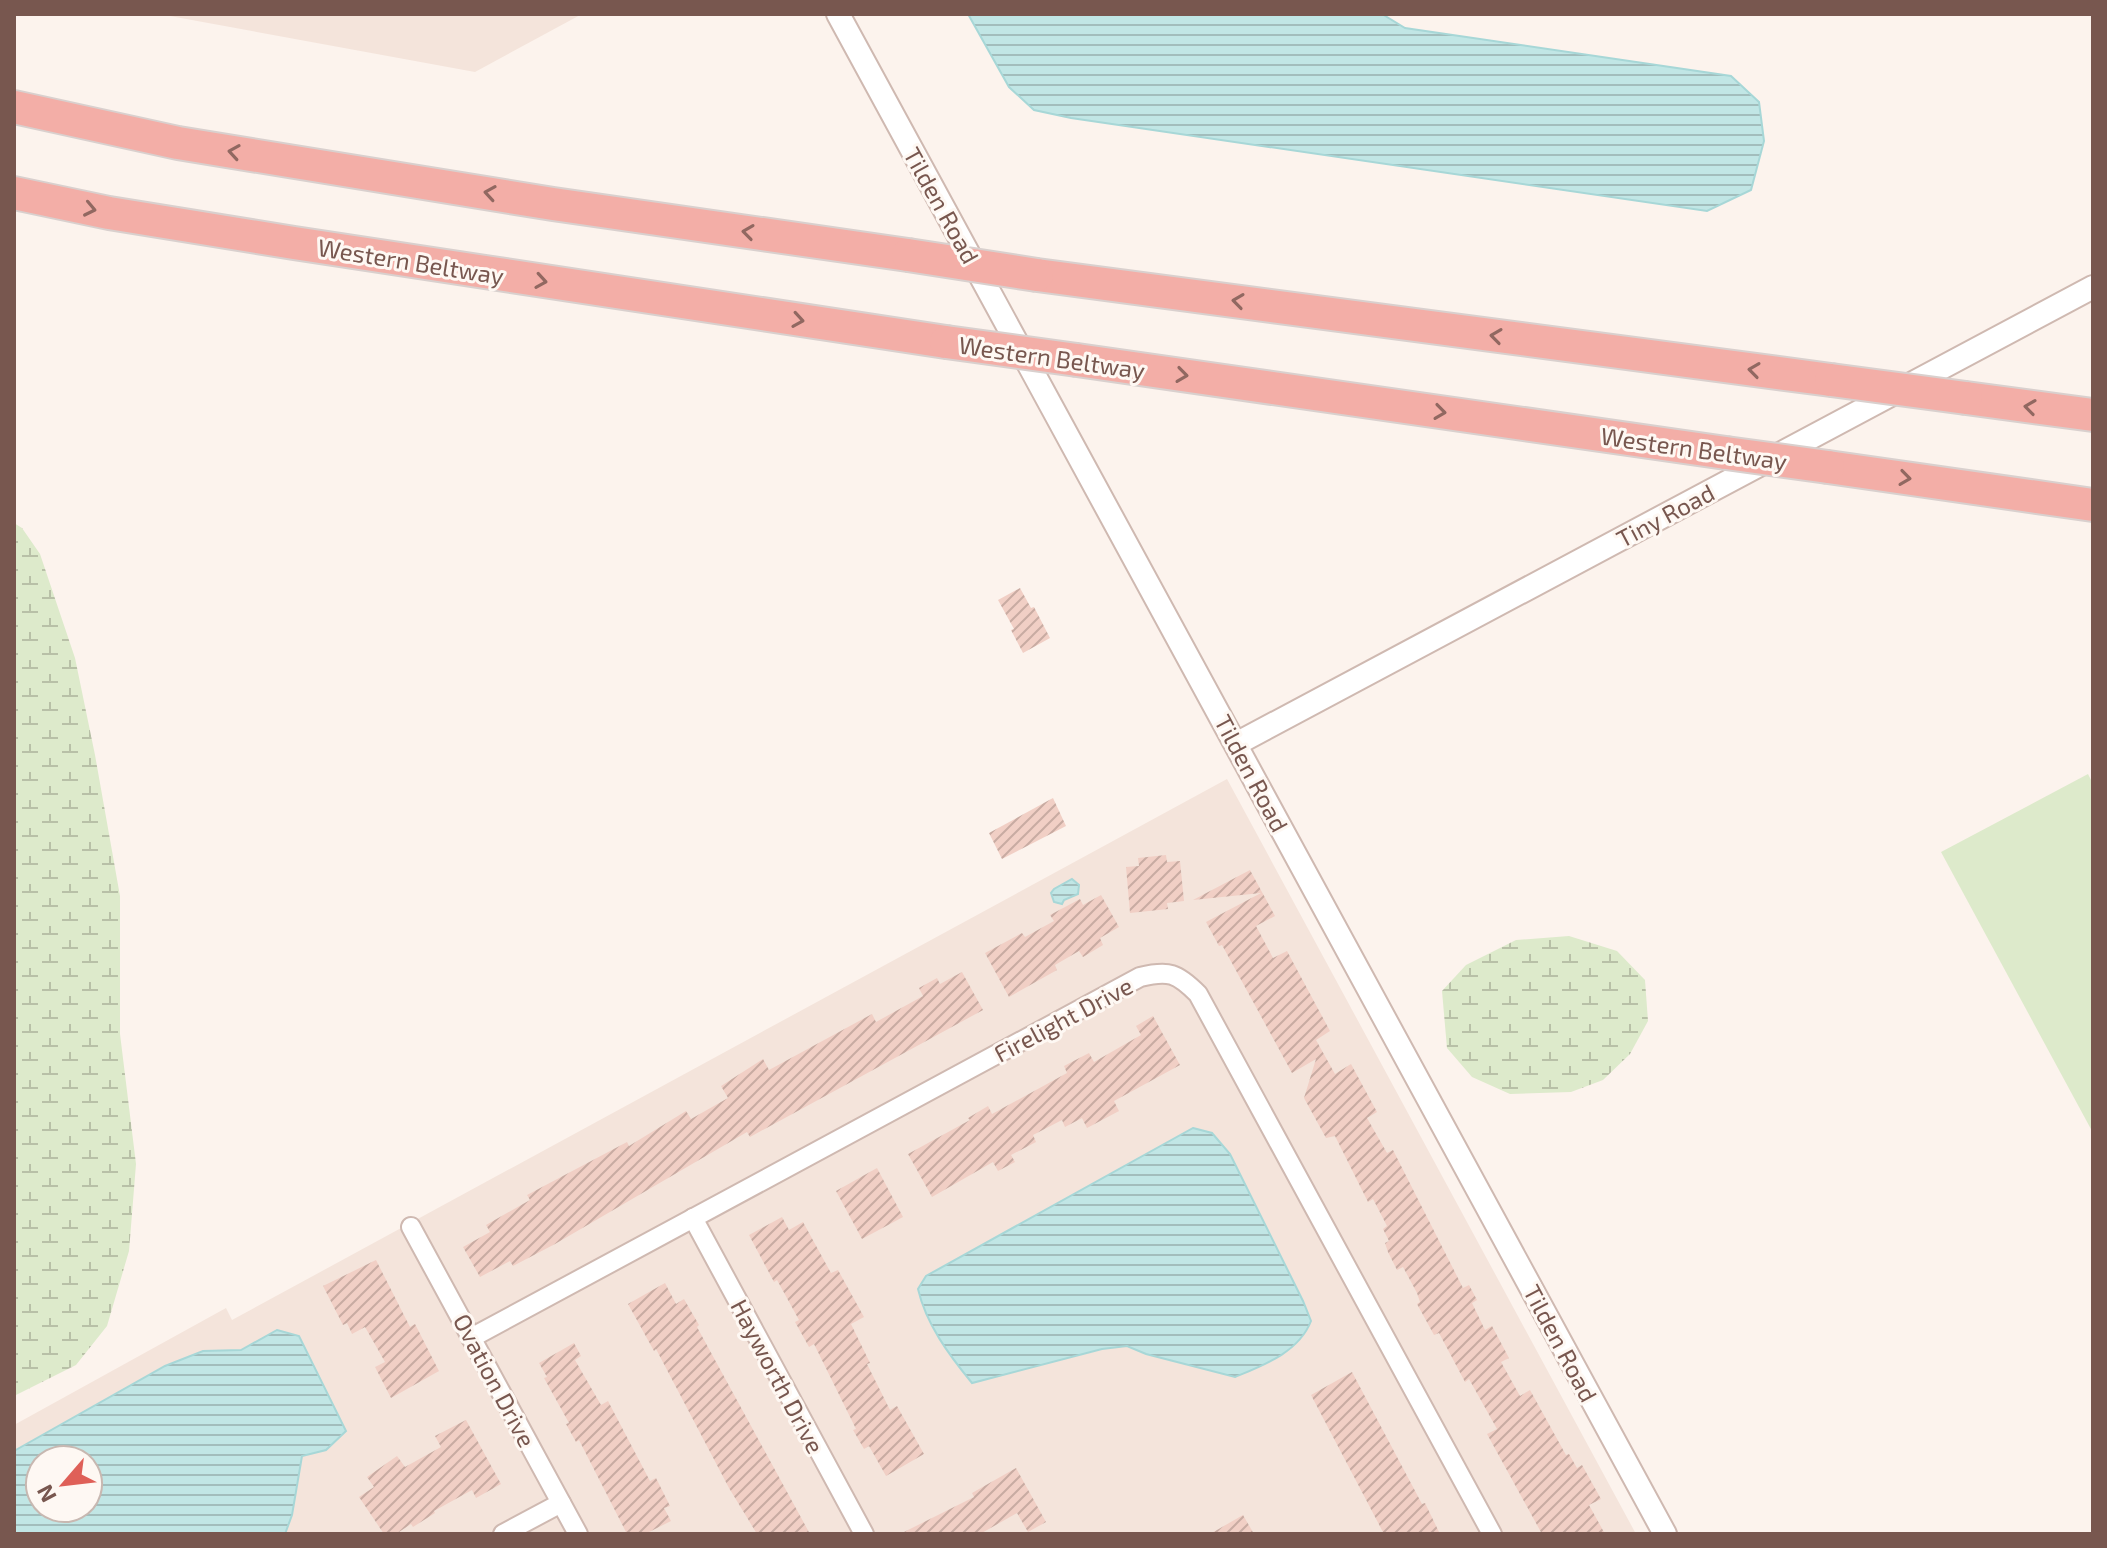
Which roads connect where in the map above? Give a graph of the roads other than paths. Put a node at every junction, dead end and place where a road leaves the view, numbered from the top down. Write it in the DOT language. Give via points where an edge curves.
graph roads {
  1 [pos="838,14"];
  2 [pos="14,107"];
  3 [pos="14,193"];
  4 [pos="2093,287"];
  5 [pos="2093,415"];
  6 [pos="2093,505"];
  7 [pos="1236,744"];
  8 [pos="693,1218"];
  9 [pos="411,1227"];
  10 [pos="471,1338"];
  11 [pos="561,1503"];
  12 [pos="503,1534"];
  13 [pos="578,1534"];
  14 [pos="864,1534"];
  15 [pos="1492,1534"];
  16 [pos="1665,1534"];
  1 -- 7 [label="street, Tilden Road"];
  5 -- 2 [label="highway, one-way, bridge" via="1037,275 553,204 178,143"];
  3 -- 6 [label="highway, Western Beltway, one-way, bridge" via="279,241 946,342"];
  4 -- 7 [label="street, Tiny Road"];
  7 -- 16 [label="street, Tilden Road"];
  8 -- 10 [label="street, Firelight Drive"];
  8 -- 14 [label="street, Hayworth Drive"];
  8 -- 15 [label="street, Firelight Drive" via="1140,977 1162,972 1182,978 1198,994"];
  9 -- 10 [label="street, Ovation Drive"];
  10 -- 11 [label="street, Ovation Drive"];
  11 -- 12 [label="street"];
  11 -- 13 [label="street, Ovation Drive"];
}
